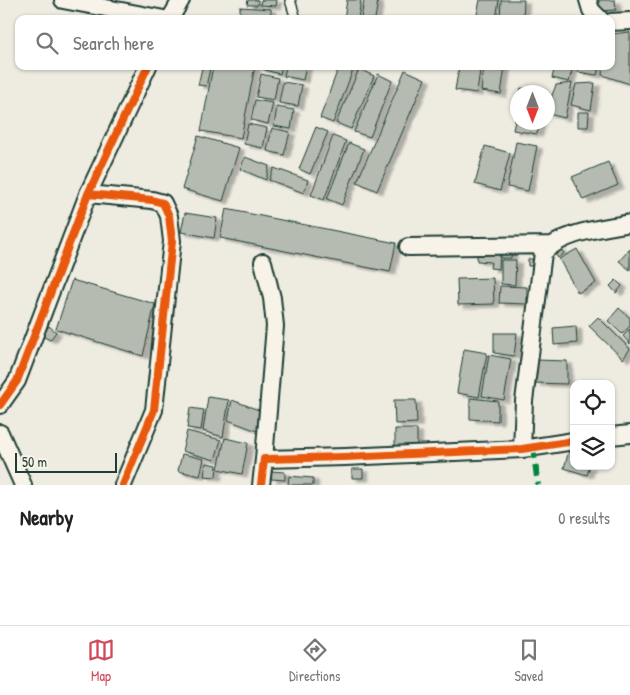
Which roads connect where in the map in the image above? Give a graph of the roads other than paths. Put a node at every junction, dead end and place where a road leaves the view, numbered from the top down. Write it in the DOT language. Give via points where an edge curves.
graph roads {
  1 [pos="63,0"];
  2 [pos="181,0"];
  3 [pos="290,0"];
  4 [pos="588,0"];
  5 [pos="143,15"];
  6 [pos="172,15"];
  7 [pos="295,15"];
  8 [pos="596,15"];
  9 [pos="630,21"];
  10 [pos="615,22"];
  11 [pos="146,70"];
  12 [pos="88,194"];
  13 [pos="630,223"];
  14 [pos="551,245"];
  15 [pos="408,247"];
  16 [pos="263,262"];
  17 [pos="0,405"];
  18 [pos="0,433"];
  19 [pos="630,434"];
  20 [pos="615,436"];
  21 [pos="570,442"];
  22 [pos="522,449"];
  23 [pos="264,459"];
  24 [pos="23,485"];
  25 [pos="123,485"];
  26 [pos="261,485"];
  1 -- 5 [label="street"];
  2 -- 6 [label="street"];
  3 -- 7 [label="lane"];
  4 -- 8 [label="street"];
  9 -- 10 [label="street"];
  11 -- 12 [label="street"];
  12 -- 17 [label="street" via="17,381"];
  12 -- 25 [label="street" via="152,200 163,203 169,216 172,241 154,410"];
  13 -- 14 [label="street" via="571,236"];
  14 -- 15 [label="street"];
  14 -- 22 [label="street" via="543,253 524,401"];
  16 -- 23 [label="street" via="275,326"];
  18 -- 24 [label="street"];
  19 -- 20 [label="street"];
  21 -- 22 [label="street"];
  22 -- 23 [label="street"];
  23 -- 26 [label="street"];
}
